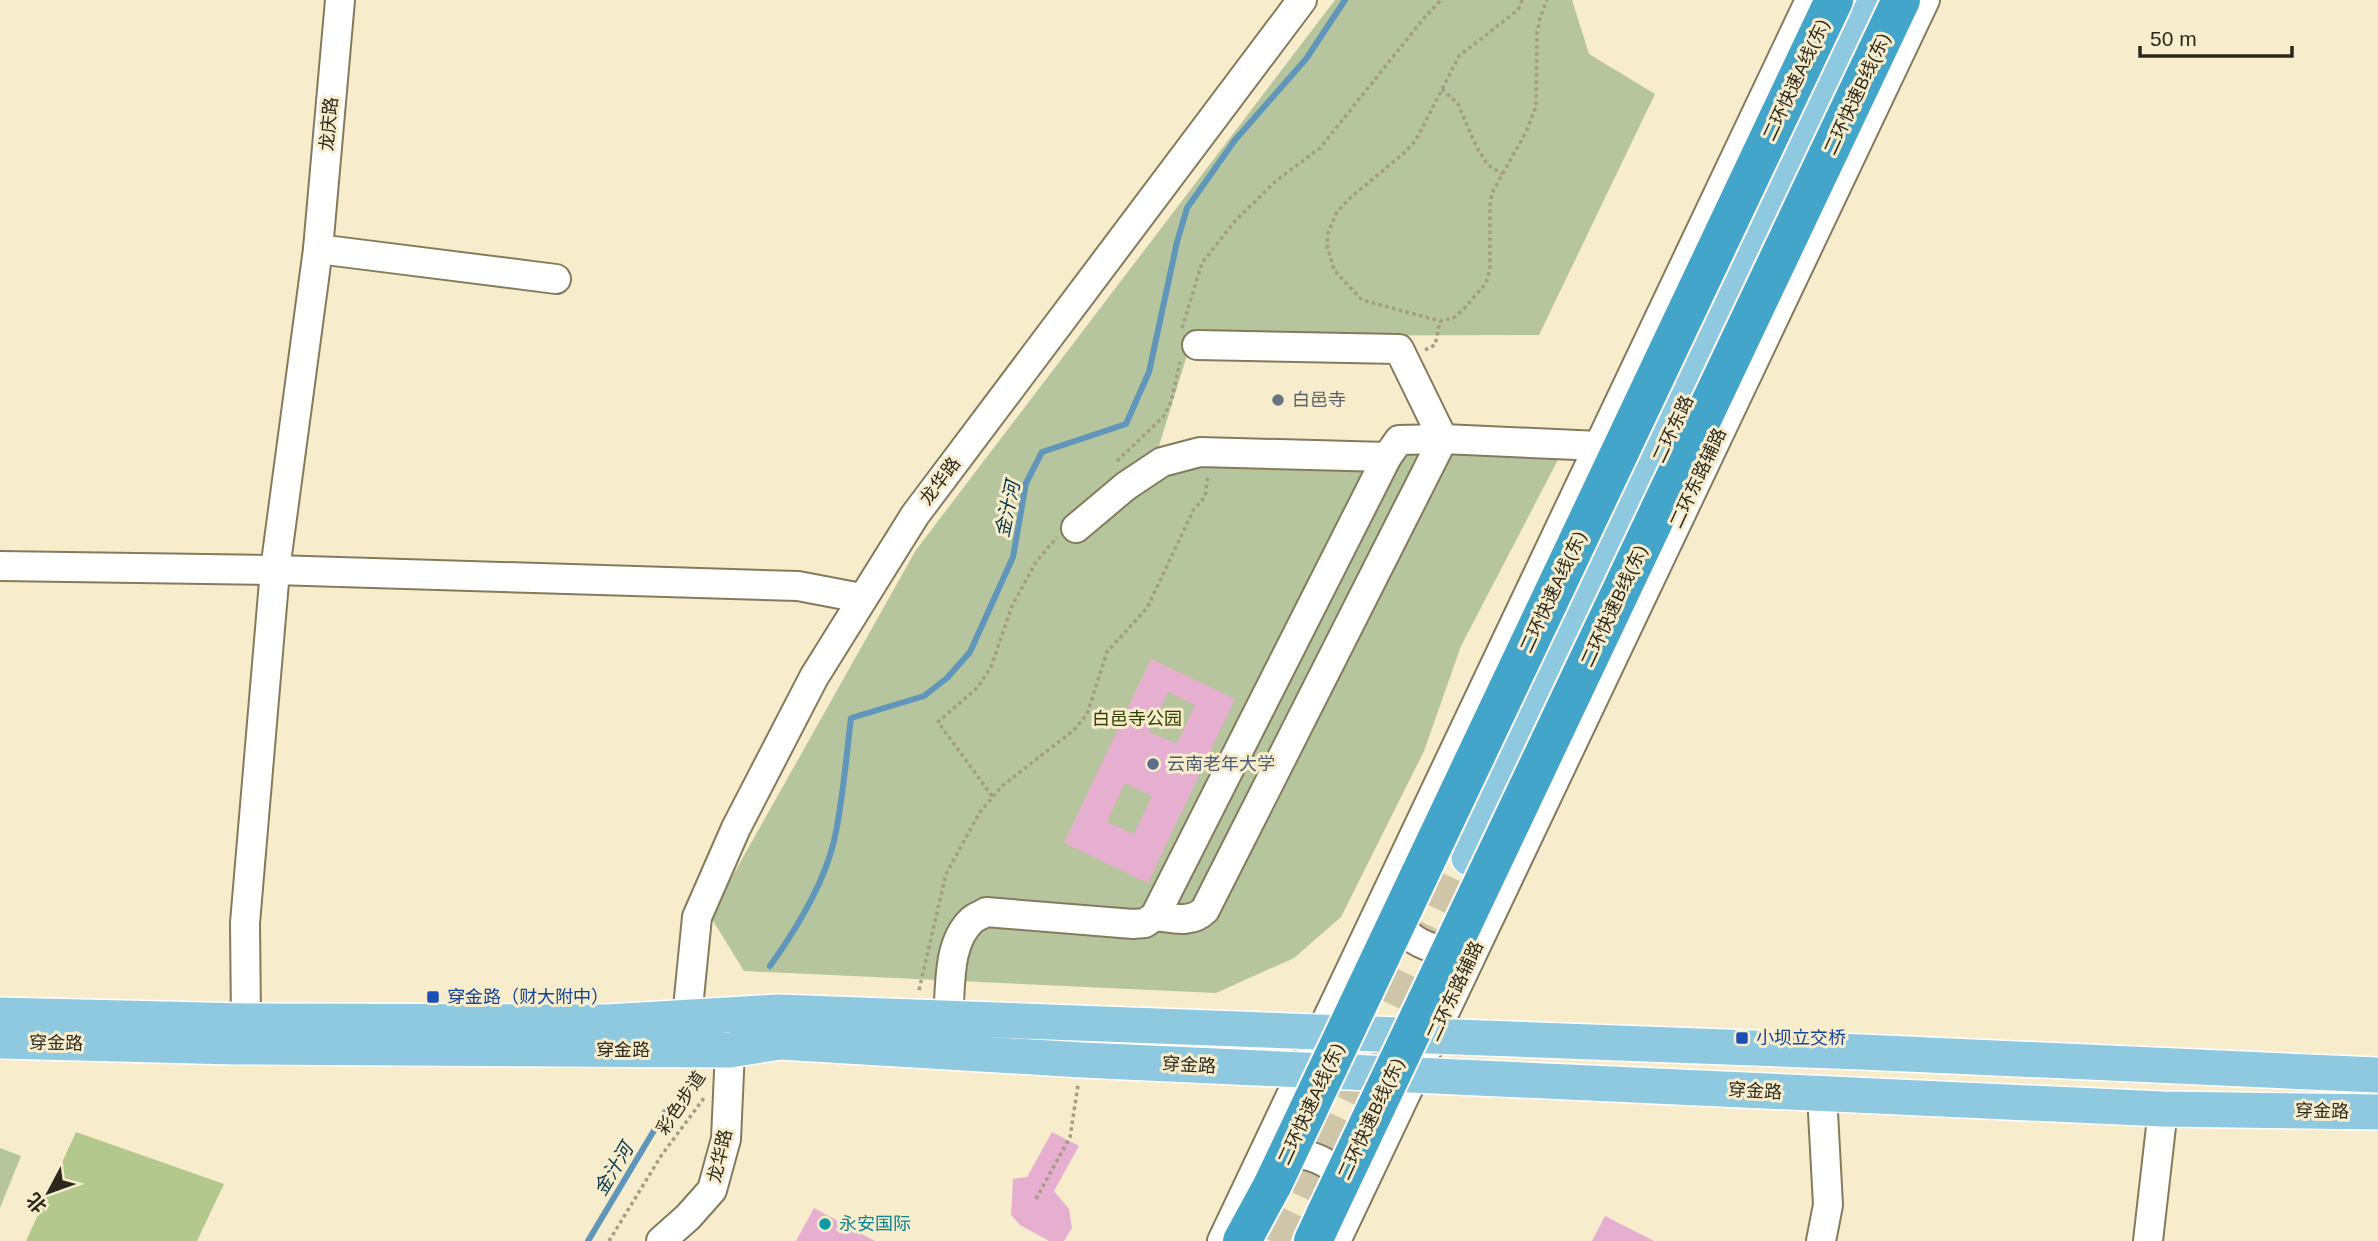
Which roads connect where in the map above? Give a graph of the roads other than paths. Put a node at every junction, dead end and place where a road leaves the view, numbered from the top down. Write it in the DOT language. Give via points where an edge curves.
graph roads {
  1 [pos="340,0"];
  2 [pos="1302,0"];
  3 [pos="1810,0"];
  4 [pos="1834,0"];
  5 [pos="1859,0"];
  6 [pos="1876,0"];
  7 [pos="1901,0"];
  8 [pos="1925,0"];
  9 [pos="318,249"];
  10 [pos="556,279"];
  11 [pos="1188,344"];
  12 [pos="1443,439"];
  13 [pos="1599,446"];
  14 [pos="1387,457"];
  15 [pos="1627,507"];
  16 [pos="1076,528"];
  17 [pos="0,566"];
  18 [pos="275,570"];
  19 [pos="861,598"];
  20 [pos="1494,668"];
  21 [pos="1586,714"];
  22 [pos="1462,855"];
  23 [pos="1394,877"];
  24 [pos="1155,916"];
  25 [pos="1487,924"];
  26 [pos="0,1014"];
  27 [pos="932,1017"];
  28 [pos="687,1018"];
  29 [pos="246,1021"];
  30 [pos="1321,1031"];
  31 [pos="1434,1036"];
  32 [pos="0,1041"];
  33 [pos="730,1050"];
  34 [pos="1303,1070"];
  35 [pos="1415,1075"];
  36 [pos="2378,1075"];
  37 [pos="1822,1094"];
  38 [pos="2163,1109"];
  39 [pos="2378,1112"];
  40 [pos="1263,1180"];
  41 [pos="1330,1229"];
  42 [pos="661,1241"];
  43 [pos="1222,1241"];
  44 [pos="1244,1241"];
  45 [pos="1821,1241"];
  46 [pos="2148,1241"];
  1 -- 9 [label="street, 龙庆路"];
  2 -- 19 [label="street, 龙华路" via="915,514"];
  3 -- 13 [label="street"];
  4 -- 40 [label="highway, 二环快速A线(东), bridge"];
  5 -- 15 [label="main road, 二环东路"];
  6 -- 15 [label="main road, 二环东路"];
  7 -- 41 [label="highway, 二环快速B线(东), bridge"];
  8 -- 21 [label="street, 二环东路辅路"];
  9 -- 10 [label="street"];
  9 -- 18 [label="street, 龙庆路"];
  11 -- 12 [label="street" via="1399,349"];
  12 -- 13 [label="street"];
  12 -- 14 [label="street" via="1399,440"];
  12 -- 24 [label="street" via="1205,910 1191,920"];
  13 -- 20 [label="street"];
  14 -- 16 [label="street" via="1200,452 1162,462"];
  14 -- 24 [label="street"];
  15 -- 20 [label="street" via="1532,605"];
  15 -- 21 [label="street" via="1608,650"];
  15 -- 22 [label="main road, 二环东路"];
  17 -- 18 [label="street"];
  18 -- 19 [label="street" via="798,586"];
  18 -- 29 [label="street, 龙庆路" via="245,923"];
  19 -- 28 [label="street, 龙华路" via="814,677 736,828 697,917"];
  20 -- 23 [label="street"];
  21 -- 25 [label="street, 二环东路辅路"];
  23 -- 25 [label="street" via="1391,910 1400,928 1416,941 1435,949 1455,949 1473,941"];
  23 -- 30 [label="street"];
  24 -- 27 [label="street" via="1133,924 986,912 972,920 958,940"];
  25 -- 31 [label="street, 二环东路辅路"];
  26 -- 29 [label="main road, 穿金路"];
  27 -- 28 [label="main road, 穿金路" via="778,1012"];
  27 -- 30 [label="main road, 穿金路"];
  28 -- 29 [label="main road, 穿金路"];
  30 -- 31 [label="main road, 穿金路"];
  30 -- 34 [label="street"];
  31 -- 35 [label="street, 二环东路辅路"];
  31 -- 36 [label="main road, 穿金路"];
  32 -- 33 [label="main road, 穿金路" via="235,1048"];
  33 -- 34 [label="main road, 穿金路" via="780,1042"];
  33 -- 42 [label="street, 龙华路" via="726,1139 712,1190"];
  34 -- 35 [label="main road, 穿金路"];
  34 -- 40 [label="street"];
  35 -- 37 [label="main road, 穿金路"];
  35 -- 41 [label="street, 二环东路辅路"];
  37 -- 38 [label="main road, 穿金路"];
  37 -- 45 [label="street" via="1828,1205"];
  38 -- 39 [label="main road, 穿金路"];
  38 -- 46 [label="street"];
  40 -- 41 [label="street" via="1265,1161 1283,1154 1323,1161 1339,1173 1349,1190 1349,1211"];
  40 -- 43 [label="street"];
  40 -- 44 [label="highway, 二环快速A线(东)"];
}
